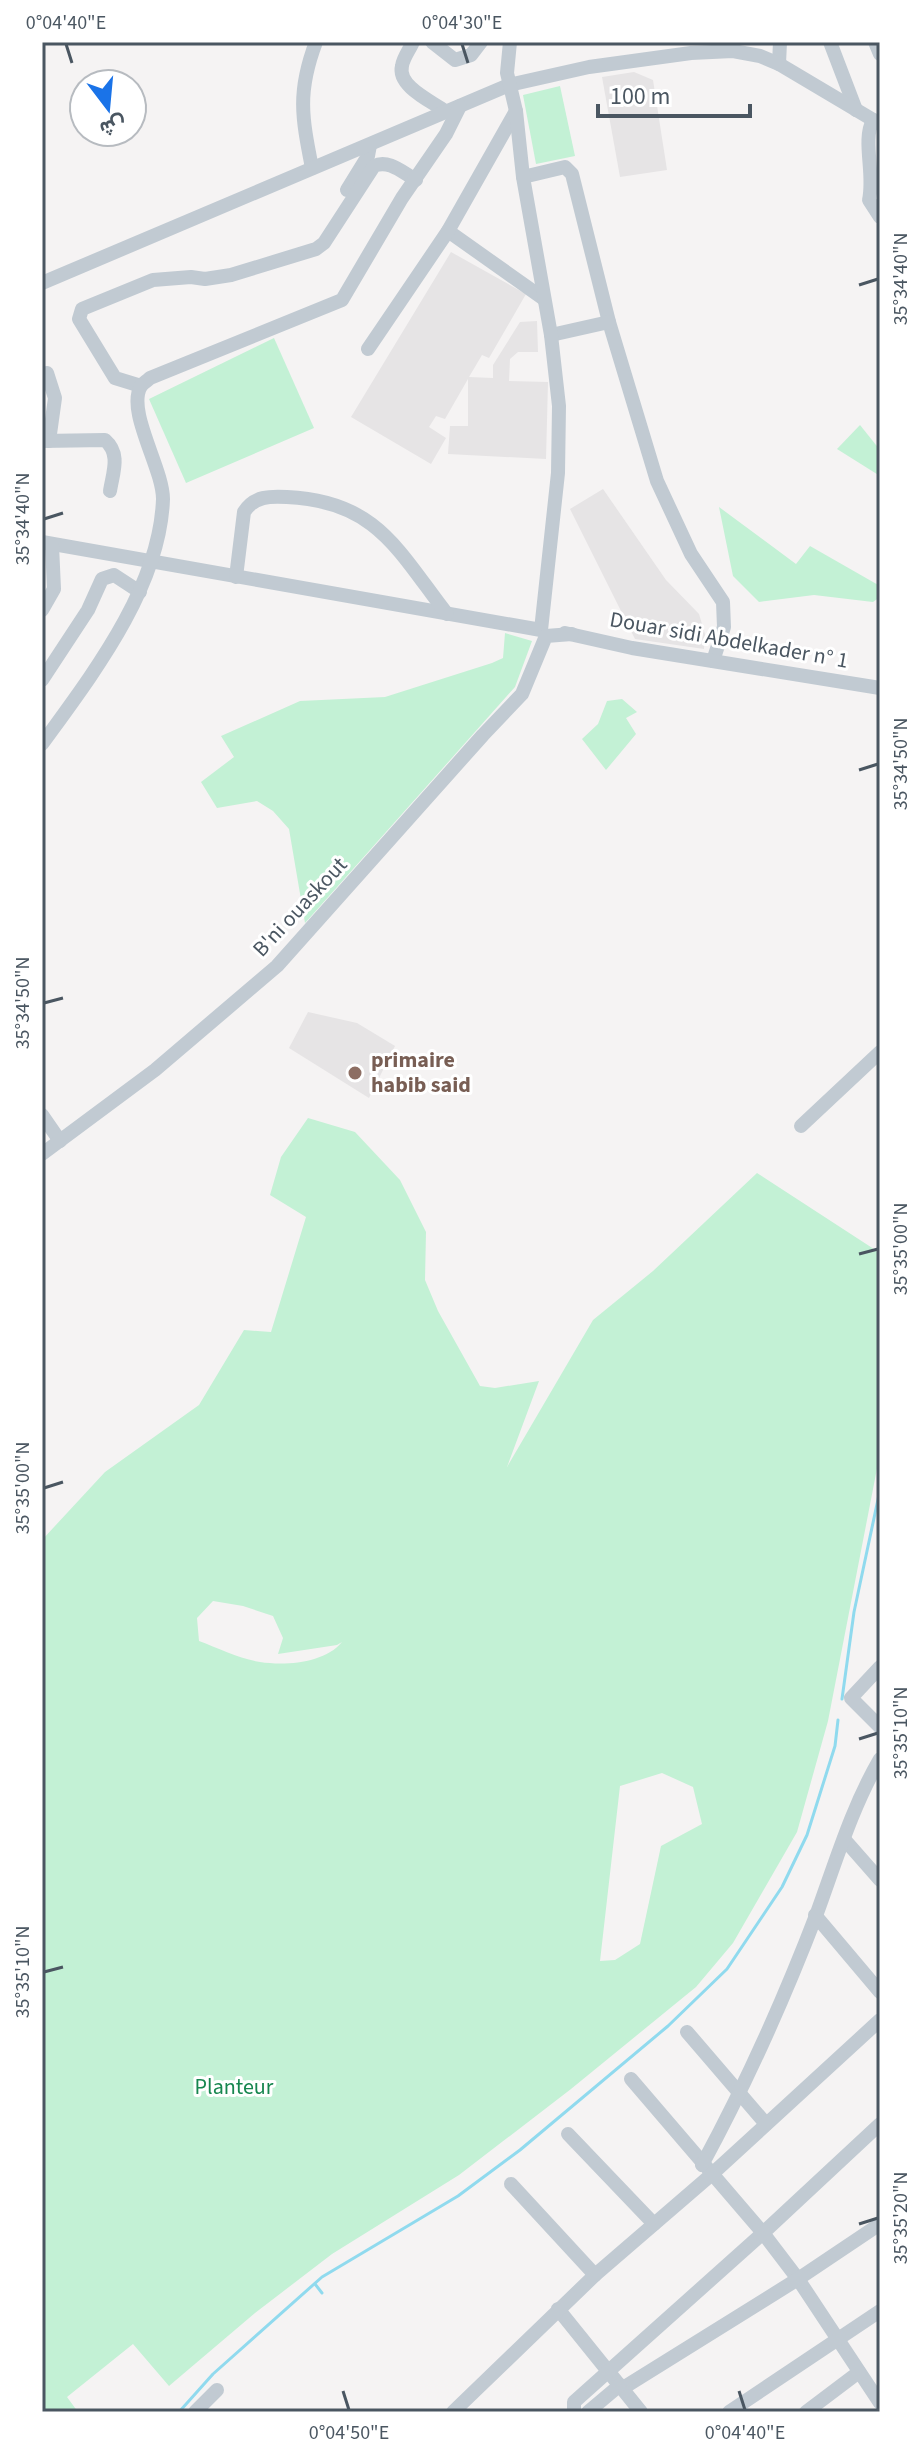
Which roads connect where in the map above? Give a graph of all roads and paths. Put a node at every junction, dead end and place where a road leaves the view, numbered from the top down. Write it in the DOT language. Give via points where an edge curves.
graph roads {
  1 [pos="316,42"];
  2 [pos="413,42"];
  3 [pos="432,42"];
  4 [pos="481,42"];
  5 [pos="510,42"];
  6 [pos="658,42"];
  7 [pos="780,42"];
  8 [pos="830,42"];
  9 [pos="875,42"];
  10 [pos="733,46"];
  11 [pos="689,47"];
  12 [pos="880,54"];
  13 [pos="672,55"];
  14 [pos="779,64"];
  15 [pos="509,85"];
  16 [pos="460,106"];
  17 [pos="856,110"];
  18 [pos="445,111"];
  19 [pos="516,111"];
  20 [pos="877,122"];
  21 [pos="370,145"];
  22 [pos="312,168"];
  23 [pos="523,177"];
  24 [pos="416,180"];
  25 [pos="345,192"];
  26 [pos="880,217"];
  27 [pos="448,231"];
  28 [pos="42,283"];
  29 [pos="544,299"];
  30 [pos="609,322"];
  31 [pos="551,335"];
  32 [pos="368,349"];
  33 [pos="47,373"];
  34 [pos="141,386"];
  35 [pos="45,441"];
  36 [pos="110,491"];
  37 [pos="47,543"];
  38 [pos="151,560"];
  39 [pos="236,577"];
  40 [pos="140,592"];
  41 [pos="42,610"];
  42 [pos="447,614"];
  43 [pos="543,635"];
  44 [pos="713,661"];
  45 [pos="42,680"];
  46 [pos="880,688"];
  47 [pos="42,744"];
  48 [pos="880,1052"];
  49 [pos="42,1115"];
  50 [pos="801,1126"];
  51 [pos="60,1141"];
  52 [pos="42,1154"];
  53 [pos="880,1667"];
  54 [pos="880,1727"];
  55 [pos="879,1766"];
  56 [pos="844,1839"];
  57 [pos="880,1880"];
  58 [pos="815,1915"];
  59 [pos="880,1992"];
  60 [pos="880,2020"];
  61 [pos="687,2032"];
  62 [pos="631,2079"];
  63 [pos="740,2093"];
  64 [pos="766,2124"];
  65 [pos="880,2124"];
  66 [pos="568,2134"];
  67 [pos="707,2170"];
  68 [pos="511,2184"];
  69 [pos="654,2224"];
  70 [pos="880,2224"];
  71 [pos="763,2233"];
  72 [pos="595,2275"];
  73 [pos="798,2279"];
  74 [pos="558,2309"];
  75 [pos="880,2311"];
  76 [pos="838,2338"];
  77 [pos="609,2370"];
  78 [pos="859,2372"];
  79 [pos="622,2387"];
  80 [pos="217,2390"];
  81 [pos="880,2403"];
  82 [pos="195,2412"];
  83 [pos="453,2412"];
  84 [pos="574,2412"];
  85 [pos="588,2412"];
  86 [pos="641,2412"];
  87 [pos="729,2412"];
  88 [pos="806,2412"];
  1 -- 22 [label="street" via="302,87"];
  2 -- 18 [label="street" via="402,75"];
  3 -- 4 [label="street" via="455,60 471,55"];
  5 -- 15 [label="street, B'ni ouaskout"];
  6 -- 13 [label="street"];
  7 -- 14 [label="street"];
  8 -- 17 [label="street"];
  9 -- 12 [label="street"];
  10 -- 11 [label="street"];
  10 -- 14 [label="street"];
  11 -- 13 [label="street"];
  13 -- 15 [label="street"];
  14 -- 17 [label="street"];
  15 -- 16 [label="street"];
  15 -- 19 [label="street, B'ni ouaskout"];
  16 -- 18 [label="street"];
  16 -- 24 [label="street"];
  17 -- 20 [label="street"];
  18 -- 21 [label="street"];
  19 -- 23 [label="street, B'ni ouaskout"];
  19 -- 27 [label="street"];
  20 -- 26 [label="street" via="868,129 873,185 869,200"];
  21 -- 22 [label="street"];
  21 -- 25 [label="street"];
  22 -- 28 [label="street"];
  23 -- 29 [label="street, B'ni ouaskout"];
  23 -- 30 [label="street" via="570,169"];
  24 -- 34 [label="street" via="342,300"];
  24 -- 34 [label="street" via="380,163 316,249 231,275 153,280 82,309 79,319 115,378"];
  27 -- 29 [label="street"];
  27 -- 32 [label="street"];
  29 -- 31 [label="street, B'ni ouaskout"];
  30 -- 31 [label="street"];
  30 -- 44 [label="street" via="657,481 691,554 723,602 724,627"];
  31 -- 43 [label="street, B'ni ouaskout" via="559,406 558,473"];
  33 -- 35 [label="street" via="55,398 54,420"];
  34 -- 38 [label="street" via="138,414 160,473 163,497"];
  35 -- 36 [label="street" via="105,440 115,456"];
  37 -- 38 [label="street, Douar sidi Abdelkader n° 1"];
  37 -- 41 [label="street" via="54,589"];
  38 -- 39 [label="street, Douar sidi Abdelkader n° 1"];
  38 -- 40 [label="street"];
  39 -- 42 [label="street, Douar sidi Abdelkader n° 1"];
  39 -- 42 [label="street" via="249,504 276,496 302,497 355,511 381,529"];
  40 -- 45 [label="street" via="114,575 102,579"];
  40 -- 47 [label="street"];
  42 -- 43 [label="street, Douar sidi Abdelkader n° 1"];
  43 -- 44 [label="street, Douar sidi Abdelkader n° 1" via="572,634"];
  43 -- 51 [label="street, B'ni ouaskout" via="522,694 277,966 155,1070"];
  44 -- 46 [label="street, Douar sidi Abdelkader n° 1"];
  48 -- 50 [label="street"];
  49 -- 51 [label="street"];
  51 -- 52 [label="street, B'ni ouaskout"];
  53 -- 54 [label="street" via="851,1698"];
  55 -- 56 [label="street"];
  56 -- 57 [label="street"];
  56 -- 58 [label="street"];
  58 -- 59 [label="street"];
  58 -- 63 [label="street"];
  60 -- 64 [label="street"];
  61 -- 63 [label="street"];
  62 -- 67 [label="street"];
  63 -- 64 [label="street"];
  63 -- 67 [label="street"];
  64 -- 67 [label="street"];
  65 -- 71 [label="street"];
  66 -- 69 [label="street"];
  67 -- 69 [label="street"];
  67 -- 71 [label="street"];
  68 -- 72 [label="street"];
  69 -- 72 [label="street"];
  70 -- 73 [label="street"];
  71 -- 73 [label="street"];
  71 -- 77 [label="street"];
  72 -- 74 [label="street"];
  73 -- 76 [label="street"];
  73 -- 79 [label="street"];
  74 -- 77 [label="street"];
  74 -- 83 [label="street"];
  75 -- 76 [label="street"];
  76 -- 78 [label="street"];
  76 -- 87 [label="street"];
  77 -- 79 [label="street"];
  77 -- 84 [label="street" via="574,2402"];
  78 -- 81 [label="street"];
  78 -- 88 [label="street"];
  79 -- 85 [label="street"];
  79 -- 86 [label="street"];
  80 -- 82 [label="street"];
}
